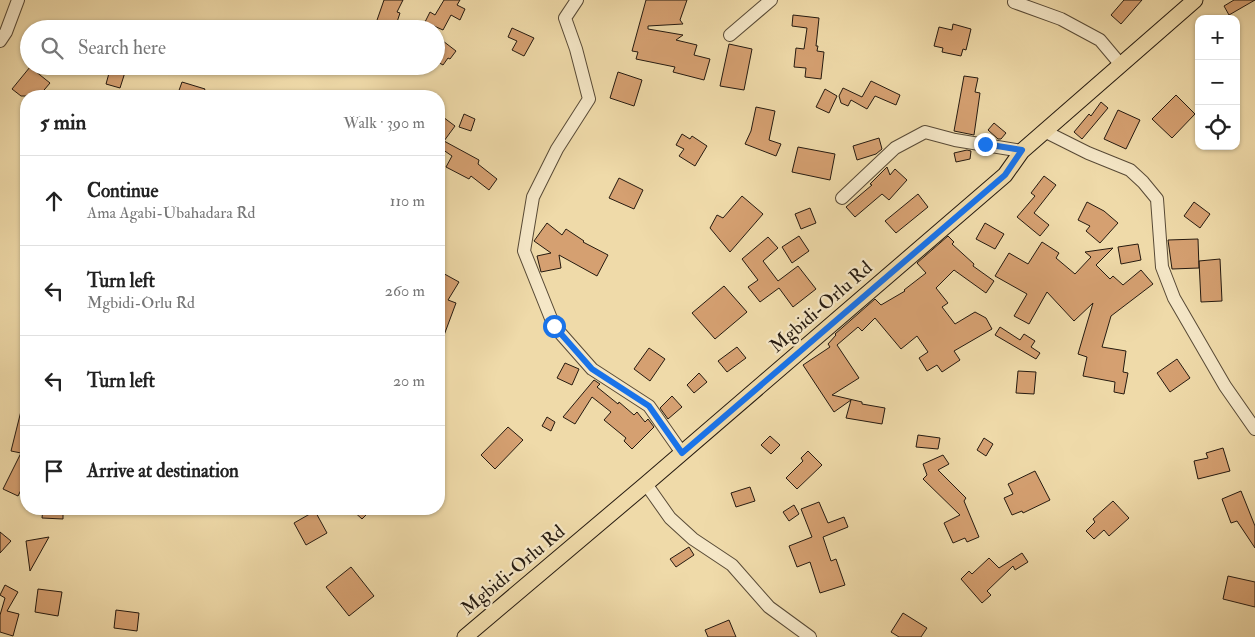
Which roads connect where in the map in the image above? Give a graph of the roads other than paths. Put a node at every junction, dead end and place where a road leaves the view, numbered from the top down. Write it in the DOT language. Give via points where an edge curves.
graph roads {
  1 [pos="18,0"];
  2 [pos="577,0"];
  3 [pos="771,0"];
  4 [pos="1195,0"];
  5 [pos="1014,2"];
  6 [pos="730,35"];
  7 [pos="0,41"];
  8 [pos="1121,65"];
  9 [pos="1044,131"];
  10 [pos="1022,150"];
  11 [pos="842,198"];
  12 [pos="1255,429"];
  13 [pos="682,453"];
  14 [pos="646,484"];
  15 [pos="465,637"];
  16 [pos="810,637"];
  1 -- 7 [label="street"];
  2 -- 13 [label="street" via="565,18 589,99 557,148 533,197 524,251 554,326 592,369 649,406"];
  3 -- 6 [label="street"];
  4 -- 8 [label="main road, Mgbidi-Orlu Rd"];
  5 -- 8 [label="street" via="1061,19 1100,40"];
  8 -- 9 [label="main road, Mgbidi-Orlu Rd"];
  9 -- 10 [label="main road, Mgbidi-Orlu Rd"];
  9 -- 12 [label="street" via="1130,170 1157,199 1162,267 1174,298 1225,386"];
  10 -- 11 [label="street" via="925,132 895,148"];
  10 -- 13 [label="main road, Mgbidi-Orlu Rd" via="1005,175"];
  13 -- 14 [label="main road, Mgbidi-Orlu Rd"];
  14 -- 15 [label="main road, Mgbidi-Orlu Rd"];
  14 -- 16 [label="street" via="670,518 693,540 732,565 769,607"];
}
